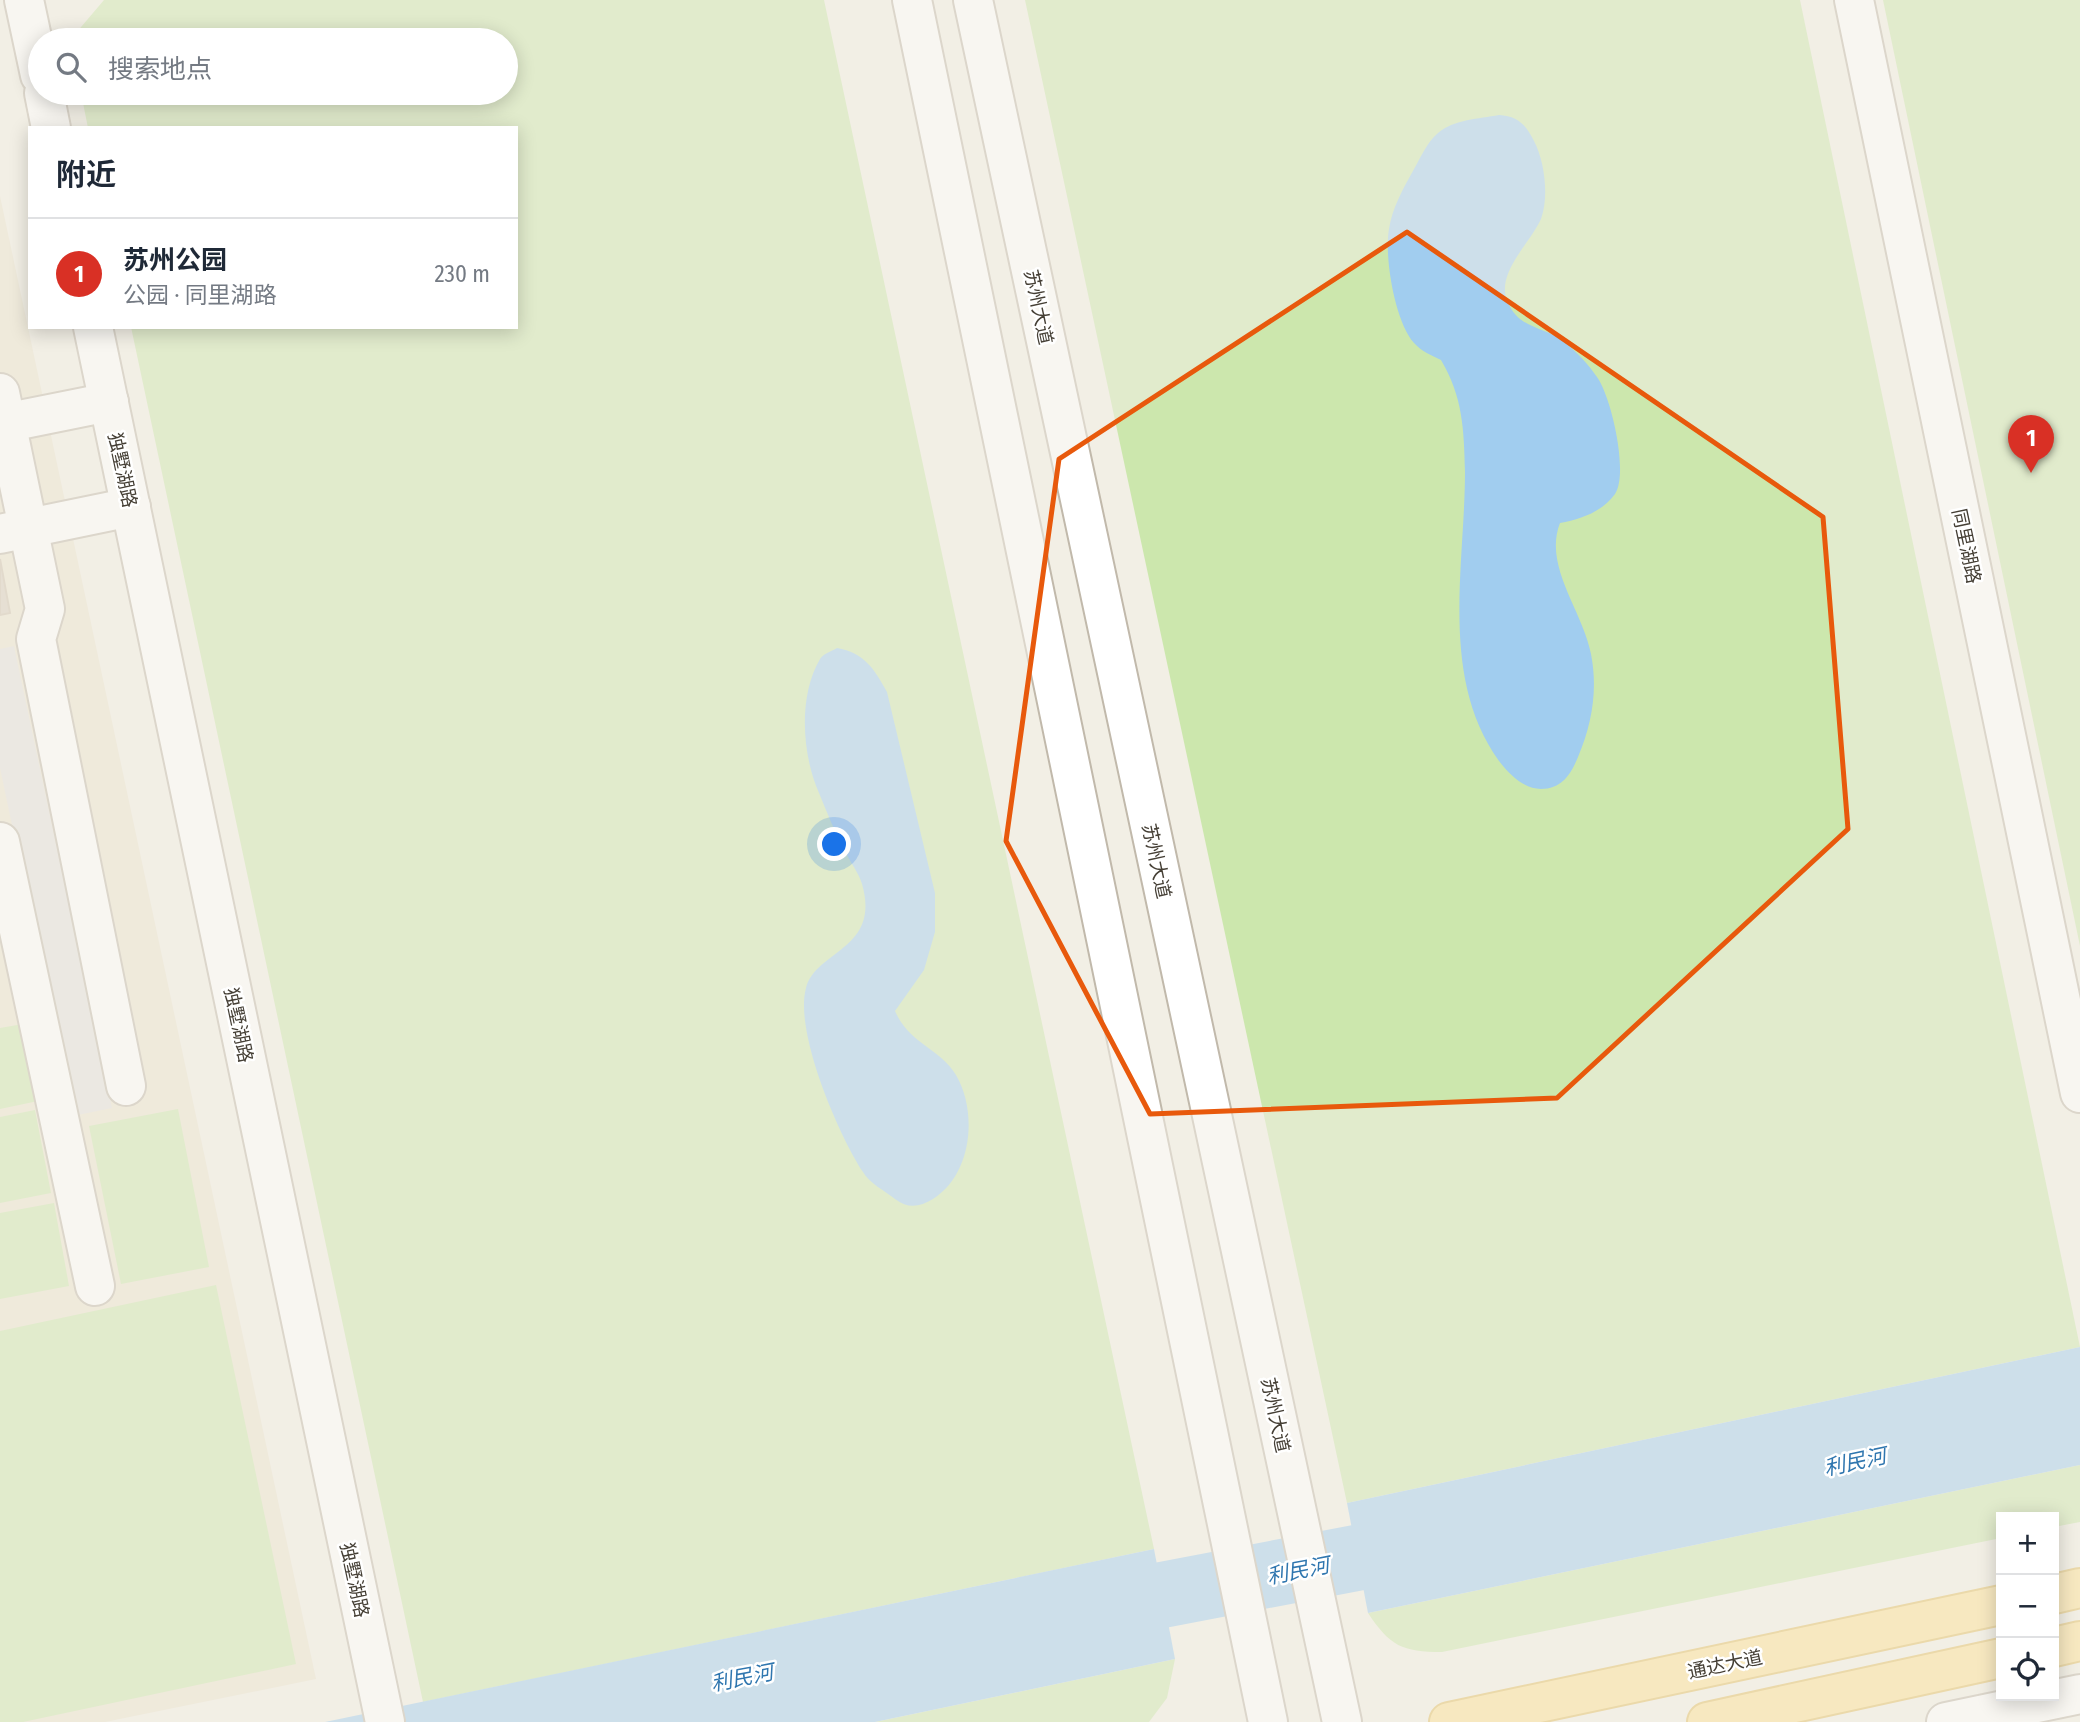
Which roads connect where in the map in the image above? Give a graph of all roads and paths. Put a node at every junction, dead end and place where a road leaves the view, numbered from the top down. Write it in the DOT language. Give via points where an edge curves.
graph roads {
  1 [pos="24,0"];
  2 [pos="912,0"];
  3 [pos="973,0"];
  4 [pos="1854,0"];
  5 [pos="30,28"];
  6 [pos="46,105"];
  7 [pos="51,126"];
  8 [pos="93,329"];
  9 [pos="109,402"];
  10 [pos="2,413"];
  11 [pos="131,507"];
  12 [pos="14,531"];
  13 [pos="0,842"];
  14 [pos="126,1086"];
  15 [pos="2080,1093"];
  16 [pos="95,1286"];
  17 [pos="2080,1588"];
  18 [pos="2059,1593"];
  19 [pos="1996,1606"];
  20 [pos="2080,1641"];
  21 [pos="2059,1646"];
  22 [pos="1996,1659"];
  23 [pos="2080,1694"];
  24 [pos="1340,1712"];
  25 [pos="2010,1715"];
  26 [pos="1267,1719"];
  27 [pos="385,1722"];
  28 [pos="1449,1722"];
  29 [pos="1707,1722"];
  30 [pos="1946,1722"];
  1 -- 5 [label="street"];
  2 -- 26 [label="street"];
  3 -- 24 [label="street, 苏州大道"];
  4 -- 15 [label="street, 同里湖路"];
  6 -- 7 [label="street"];
  8 -- 9 [label="street, 独墅湖路"];
  9 -- 10 [label="street"];
  9 -- 11 [label="street, 独墅湖路"];
  10 -- 12 [label="street"];
  11 -- 12 [label="street"];
  11 -- 27 [label="street, 独墅湖路"];
  12 -- 14 [label="street" via="45,609 36,639"];
  13 -- 16 [label="street"];
  17 -- 18 [label="main road"];
  19 -- 28 [label="main road, 通达大道"];
  20 -- 21 [label="main road"];
  22 -- 29 [label="main road"];
  23 -- 25 [label="street"];
  25 -- 30 [label="street"];
}
